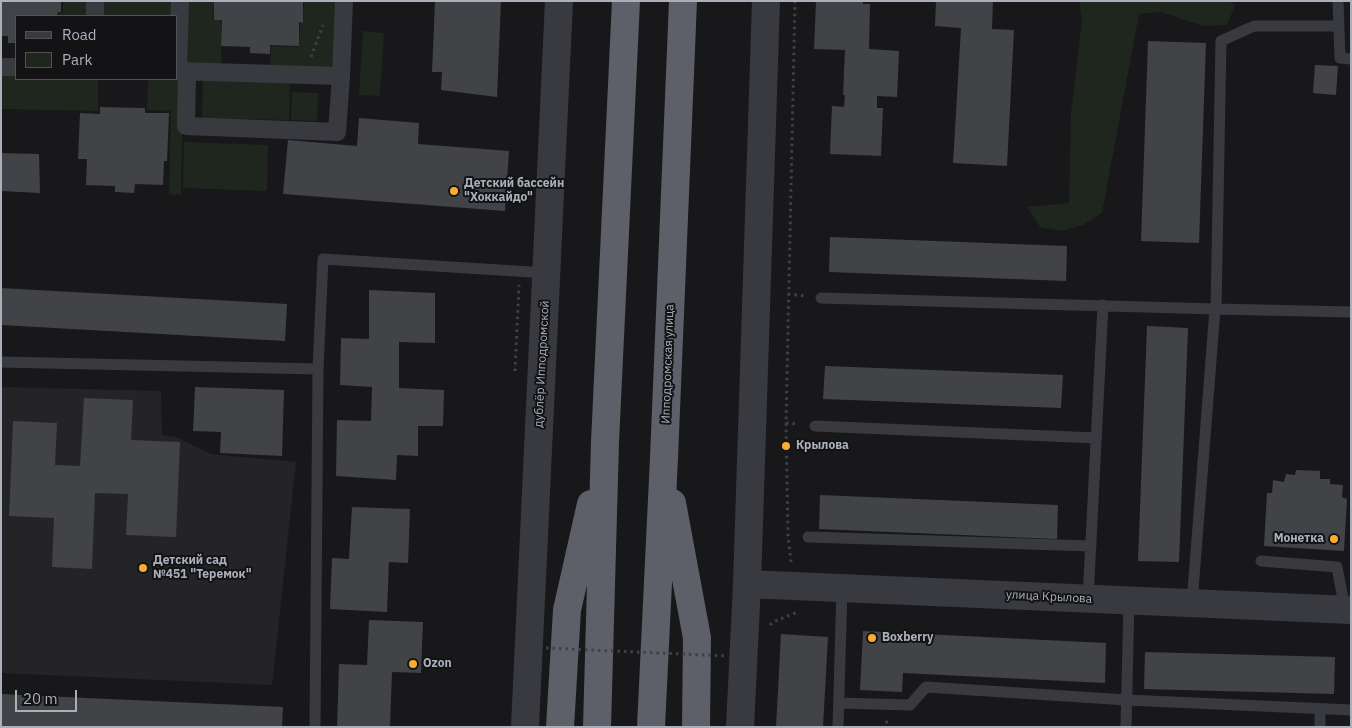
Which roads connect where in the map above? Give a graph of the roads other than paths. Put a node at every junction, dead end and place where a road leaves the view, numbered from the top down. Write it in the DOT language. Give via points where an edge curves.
graph roads {
  1 [pos="95,1"];
  2 [pos="180,1"];
  3 [pos="344,1"];
  4 [pos="559,1"];
  5 [pos="682,1"];
  6 [pos="766,1"];
  7 [pos="1338,1"];
  8 [pos="625,5"];
  9 [pos="94,15"];
  10 [pos="1339,26"];
  11 [pos="1351,59"];
  12 [pos="1,67"];
  13 [pos="15,67"];
  14 [pos="181,71"];
  15 [pos="341,76"];
  16 [pos="547,273"];
  17 [pos="821,298"];
  18 [pos="1103,305"];
  19 [pos="1216,309"];
  20 [pos="1351,312"];
  21 [pos="1,362"];
  22 [pos="318,369"];
  23 [pos="815,426"];
  24 [pos="1096,438"];
  25 [pos="605,442"];
  26 [pos="664,458"];
  27 [pos="808,537"];
  28 [pos="1091,546"];
  29 [pos="1261,561"];
  30 [pos="747,584"];
  31 [pos="842,588"];
  32 [pos="1088,599"];
  33 [pos="1129,601"];
  34 [pos="1192,604"];
  35 [pos="1348,610"];
  36 [pos="1127,700"];
  37 [pos="839,703"];
  38 [pos="1320,709"];
  39 [pos="1351,710"];
  40 [pos="315,727"];
  41 [pos="525,727"];
  42 [pos="560,727"];
  43 [pos="597,727"];
  44 [pos="650,727"];
  45 [pos="696,727"];
  46 [pos="740,727"];
  47 [pos="838,727"];
  48 [pos="1126,727"];
  49 [pos="1320,727"];
  1 -- 9 [label="street"];
  2 -- 14 [label="street"];
  3 -- 15 [label="street"];
  4 -- 16 [label="street, дублёр Ипподромской"];
  5 -- 26 [label="highway, Ипподромская улица"];
  6 -- 30 [label="street"];
  7 -- 10 [label="lane"];
  8 -- 25 [label="highway"];
  10 -- 11 [label="lane" via="1340,58"];
  10 -- 19 [label="lane" via="1254,26 1221,41"];
  12 -- 13 [label="street"];
  14 -- 15 [label="street"];
  14 -- 15 [label="street" via="186,126 337,132"];
  16 -- 22 [label="lane" via="323,259"];
  16 -- 41 [label="street, дублёр Ипподромской"];
  17 -- 18 [label="lane"];
  18 -- 19 [label="lane"];
  18 -- 24 [label="lane"];
  19 -- 20 [label="lane"];
  19 -- 34 [label="lane"];
  21 -- 22 [label="lane"];
  22 -- 40 [label="lane"];
  23 -- 24 [label="lane"];
  24 -- 28 [label="lane"];
  25 -- 42 [label="highway" via="567,610"];
  25 -- 43 [label="highway"];
  26 -- 44 [label="highway, Ипподромская улица"];
  26 -- 45 [label="highway" via="697,638"];
  27 -- 28 [label="lane"];
  28 -- 32 [label="lane"];
  29 -- 35 [label="lane" via="1337,567"];
  30 -- 31 [label="street, улица Крылова" via="795,599"];
  30 -- 46 [label="street"];
  31 -- 32 [label="street, улица Крылова"];
  31 -- 37 [label="lane"];
  32 -- 33 [label="street, улица Крылова"];
  33 -- 34 [label="street, улица Крылова"];
  33 -- 36 [label="lane"];
  34 -- 35 [label="street, улица Крылова"];
  36 -- 37 [label="lane" via="926,687 910,705"];
  36 -- 38 [label="lane"];
  36 -- 48 [label="lane"];
  37 -- 47 [label="lane"];
  38 -- 39 [label="lane"];
  38 -- 49 [label="lane"];
}
